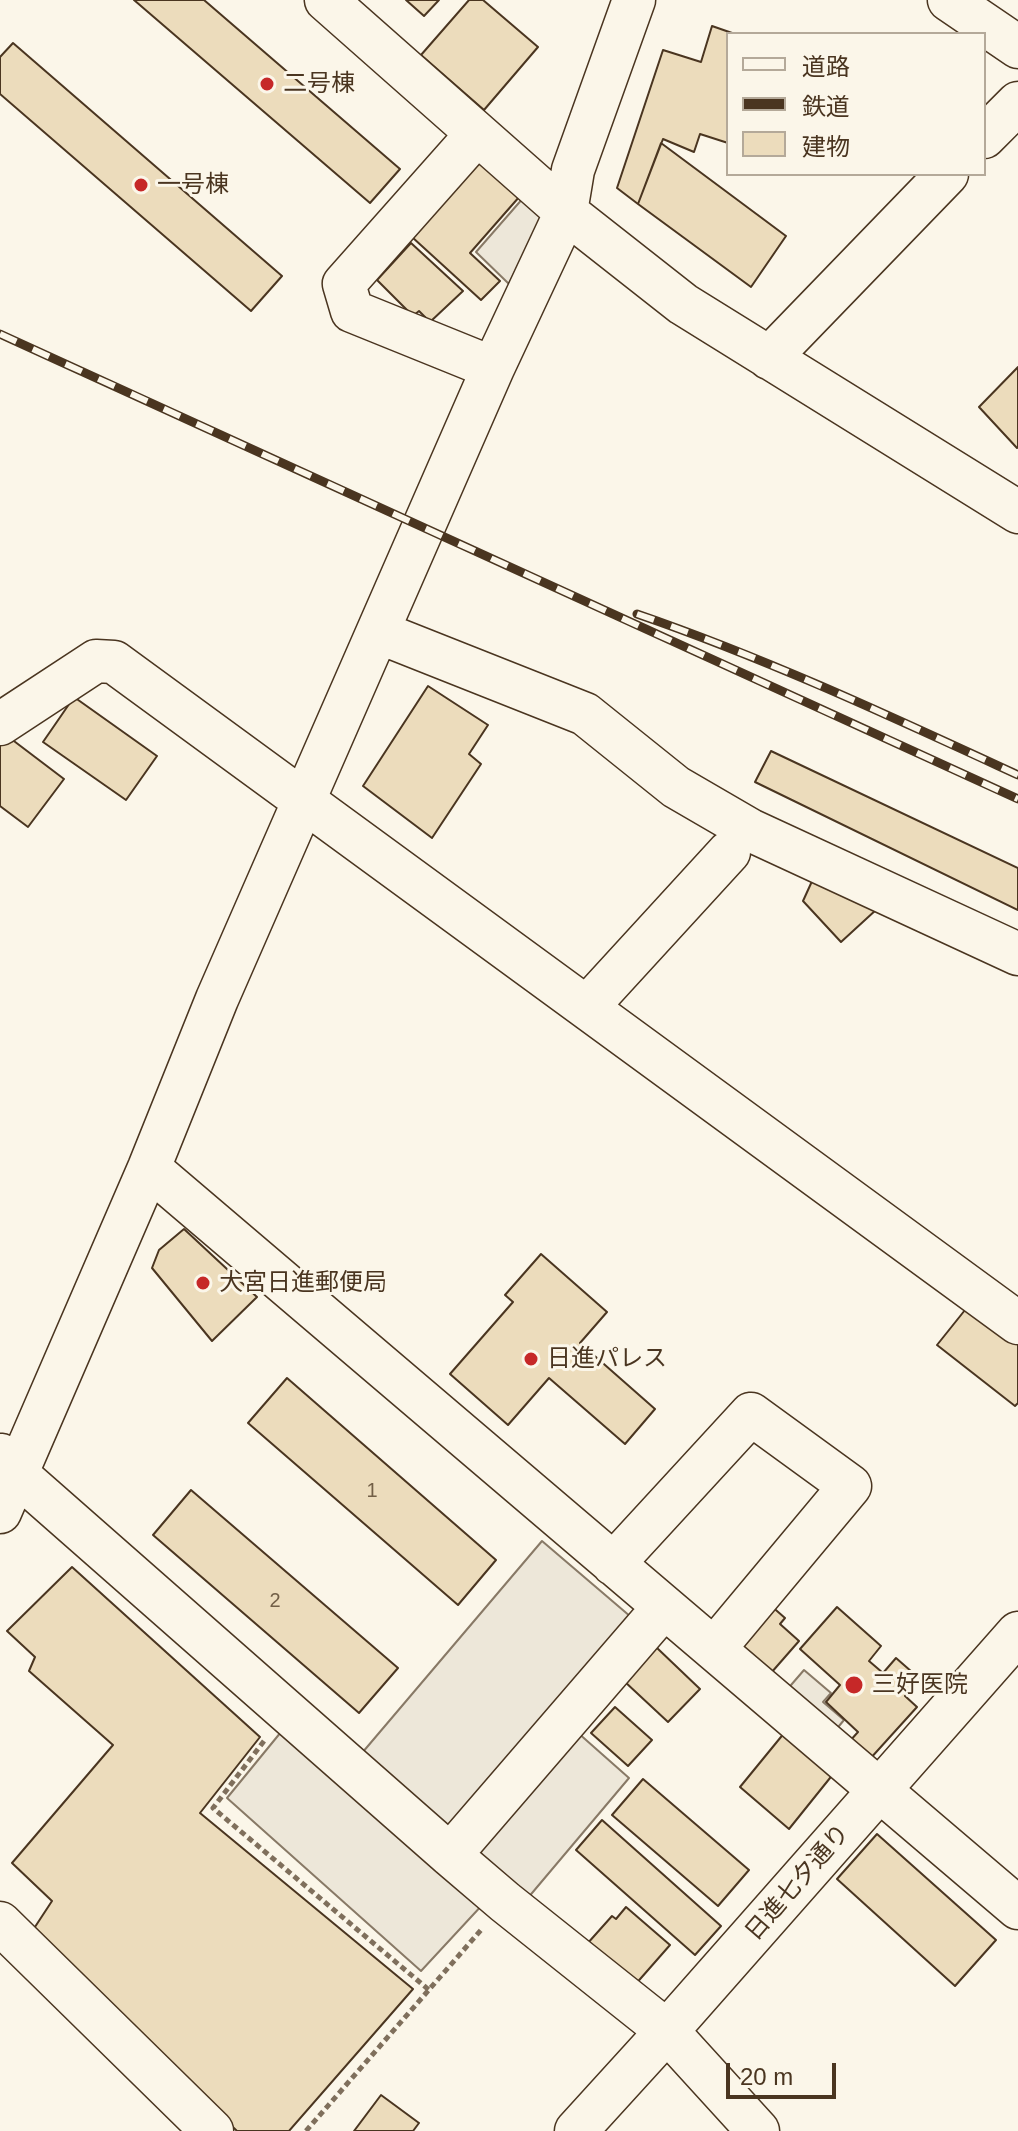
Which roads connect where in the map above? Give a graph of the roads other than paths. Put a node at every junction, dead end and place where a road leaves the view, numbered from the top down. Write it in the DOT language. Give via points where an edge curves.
graph roads {
  1 [pos="326,0"];
  2 [pos="634,0"];
  3 [pos="949,0"];
  4 [pos="1018,47"];
  5 [pos="1018,103"];
  6 [pos="477,134"];
  7 [pos="986,135"];
  8 [pos="945,176"];
  9 [pos="566,212"];
  10 [pos="769,358"];
  11 [pos="493,368"];
  12 [pos="1018,512"];
  13 [pos="378,632"];
  14 [pos="0,724"];
  15 [pos="304,801"];
  16 [pos="729,852"];
  17 [pos="1018,954"];
  18 [pos="587,1007"];
  19 [pos="149,1168"];
  20 [pos="1018,1323"];
  21 [pos="9,1464"];
  22 [pos="0,1512"];
  23 [pos="613,1564"];
  24 [pos="664,1607"];
  25 [pos="1018,1633"];
  26 [pos="714,1649"];
  27 [pos="880,1790"];
  28 [pos="450,1855"];
  29 [pos="1018,1908"];
  30 [pos="0,1923"];
  31 [pos="667,2031"];
  32 [pos="212,2131"];
  33 [pos="576,2131"];
  34 [pos="758,2131"];
  1 -- 6 [label="street"];
  2 -- 9 [label="street" via="573,170"];
  3 -- 4 [label="street"];
  5 -- 7 [label="street"];
  6 -- 9 [label="street"];
  6 -- 11 [label="street" via="344,284 352,311"];
  8 -- 10 [label="street"];
  9 -- 10 [label="street" via="683,304"];
  9 -- 11 [label="street"];
  10 -- 12 [label="street"];
  11 -- 13 [label="street"];
  13 -- 15 [label="street"];
  13 -- 17 [label="street" via="585,714 676,787 750,830"];
  14 -- 15 [label="street" via="96,661 114,662"];
  15 -- 18 [label="street"];
  15 -- 19 [label="street"];
  16 -- 18 [label="street"];
  18 -- 20 [label="street"];
  19 -- 21 [label="street"];
  19 -- 23 [label="street"];
  21 -- 22 [label="street"];
  21 -- 28 [label="street"];
  23 -- 24 [label="street"];
  23 -- 26 [label="street" via="751,1414 850,1486"];
  24 -- 26 [label="street"];
  24 -- 28 [label="street"];
  25 -- 27 [label="street, 日進七夕通り"];
  26 -- 27 [label="street"];
  27 -- 29 [label="street"];
  27 -- 31 [label="street, 日進七夕通り"];
  28 -- 31 [label="street"];
  30 -- 32 [label="street"];
  31 -- 33 [label="street, 日進七夕通り"];
  31 -- 34 [label="street"];
}
